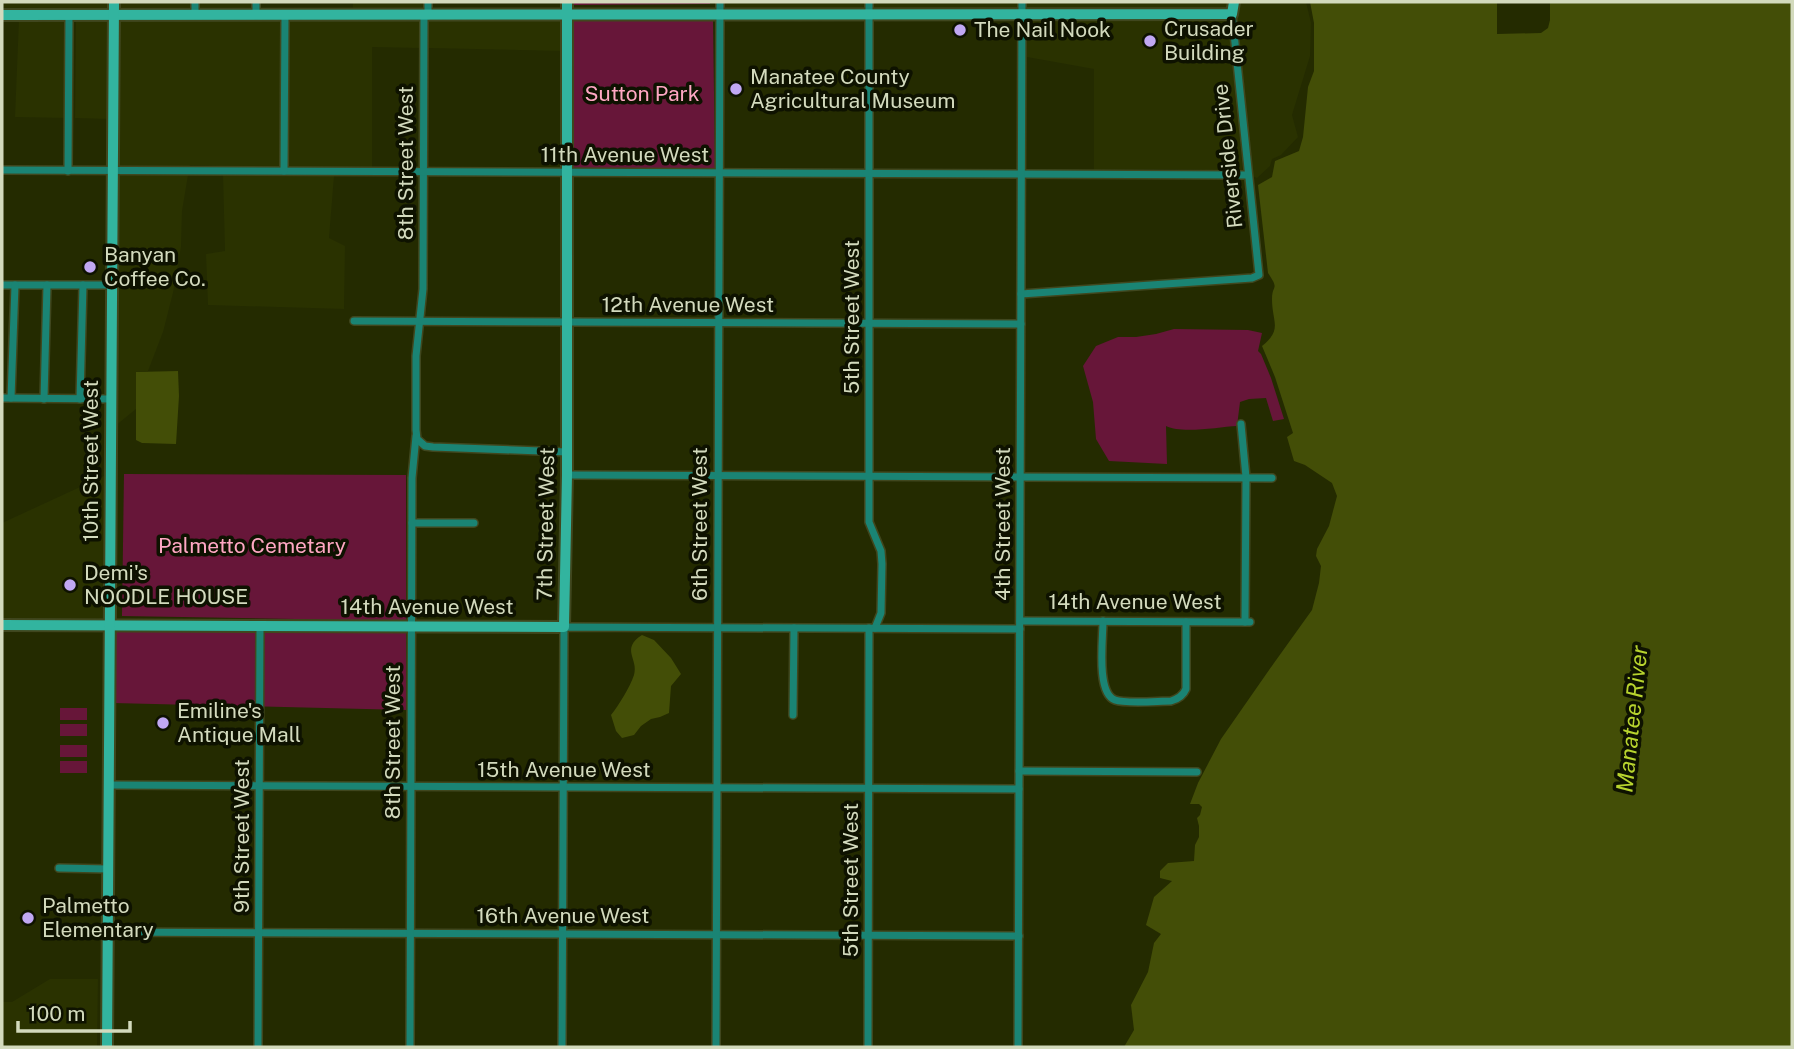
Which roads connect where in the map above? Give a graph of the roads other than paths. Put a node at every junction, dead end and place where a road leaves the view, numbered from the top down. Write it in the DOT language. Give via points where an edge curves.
graph roads {
  1 [pos="114,2"];
  2 [pos="195,2"];
  3 [pos="256,2"];
  4 [pos="428,2"];
  5 [pos="567,2"];
  6 [pos="720,2"];
  7 [pos="869,2"];
  8 [pos="1023,8"];
  9 [pos="1233,8"];
  10 [pos="2,15"];
  11 [pos="69,15"];
  12 [pos="114,15"];
  13 [pos="195,15"];
  14 [pos="256,15"];
  15 [pos="285,15"];
  16 [pos="567,15"];
  17 [pos="720,15"];
  18 [pos="869,15"];
  19 [pos="426,16"];
  20 [pos="2,170"];
  21 [pos="68,171"];
  22 [pos="113,171"];
  23 [pos="284,172"];
  24 [pos="422,173"];
  25 [pos="567,173"];
  26 [pos="719,173"];
  27 [pos="870,174"];
  28 [pos="1022,174"];
  29 [pos="1248,175"];
  30 [pos="2,285"];
  31 [pos="15,285"];
  32 [pos="47,285"];
  33 [pos="83,285"];
  34 [pos="112,285"];
  35 [pos="1021,294"];
  36 [pos="354,321"];
  37 [pos="420,322"];
  38 [pos="567,322"];
  39 [pos="719,323"];
  40 [pos="869,324"];
  41 [pos="1021,324"];
  42 [pos="2,398"];
  43 [pos="11,398"];
  44 [pos="44,399"];
  45 [pos="80,399"];
  46 [pos="111,399"];
  47 [pos="1241,424"];
  48 [pos="417,438"];
  49 [pos="567,452"];
  50 [pos="567,475"];
  51 [pos="718,475"];
  52 [pos="869,476"];
  53 [pos="1021,477"];
  54 [pos="1246,477"];
  55 [pos="1272,478"];
  56 [pos="412,523"];
  57 [pos="474,523"];
  58 [pos="1103,621"];
  59 [pos="1186,622"];
  60 [pos="2,625"];
  61 [pos="109,625"];
  62 [pos="1020,625"];
  63 [pos="260,626"];
  64 [pos="411,626"];
  65 [pos="564,627"];
  66 [pos="717,628"];
  67 [pos="794,628"];
  68 [pos="872,628"];
  69 [pos="793,715"];
  70 [pos="1019,771"];
  71 [pos="1197,772"];
  72 [pos="108,785"];
  73 [pos="259,786"];
  74 [pos="411,787"];
  75 [pos="563,787"];
  76 [pos="717,788"];
  77 [pos="869,789"];
  78 [pos="1019,789"];
  79 [pos="59,867"];
  80 [pos="108,869"];
  81 [pos="108,932"];
  82 [pos="259,933"];
  83 [pos="410,933"];
  84 [pos="562,934"];
  85 [pos="716,934"];
  86 [pos="868,935"];
  87 [pos="1018,936"];
  88 [pos="107,1047"];
  89 [pos="258,1047"];
  90 [pos="410,1047"];
  91 [pos="562,1047"];
  92 [pos="716,1047"];
  93 [pos="868,1047"];
  94 [pos="1018,1047"];
  1 -- 12 [label="street, 10th Street West"];
  2 -- 13 [label="street"];
  3 -- 14 [label="street"];
  4 -- 19 [label="street, 8th Street West"];
  5 -- 16 [label="street, 7th Street West"];
  6 -- 17 [label="street, 6th Street West"];
  7 -- 18 [label="street, 5th Street West"];
  8 -- 9 [label="street"];
  8 -- 18 [label="street"];
  8 -- 28 [label="street, 4th Street West"];
  9 -- 29 [label="street, Riverside Drive"];
  10 -- 11 [label="street"];
  11 -- 12 [label="street"];
  11 -- 21 [label="street"];
  12 -- 13 [label="street"];
  12 -- 22 [label="street, 10th Street West"];
  13 -- 14 [label="street"];
  14 -- 15 [label="street"];
  15 -- 19 [label="street"];
  15 -- 23 [label="street"];
  16 -- 17 [label="street"];
  16 -- 19 [label="street"];
  16 -- 25 [label="street, 7th Street West"];
  17 -- 18 [label="street"];
  17 -- 26 [label="street, 6th Street West"];
  18 -- 27 [label="street, 5th Street West"];
  19 -- 24 [label="street, 8th Street West"];
  20 -- 21 [label="street, 11th Avenue West"];
  21 -- 22 [label="street, 11th Avenue West"];
  22 -- 23 [label="street, 11th Avenue West"];
  22 -- 34 [label="street, 10th Street West"];
  23 -- 24 [label="street, 11th Avenue West"];
  24 -- 25 [label="street, 11th Avenue West"];
  24 -- 37 [label="street, 8th Street West"];
  25 -- 26 [label="street, 11th Avenue West"];
  25 -- 38 [label="street, 7th Street West"];
  26 -- 27 [label="street, 11th Avenue West"];
  26 -- 39 [label="street, 6th Street West"];
  27 -- 28 [label="street, 11th Avenue West"];
  27 -- 40 [label="street, 5th Street West"];
  28 -- 29 [label="street, 11th Avenue West"];
  28 -- 35 [label="street, 4th Street West"];
  29 -- 35 [label="street, Riverside Drive" via="1259,275"];
  30 -- 31 [label="street"];
  31 -- 32 [label="street"];
  31 -- 43 [label="street"];
  32 -- 33 [label="street"];
  32 -- 44 [label="street"];
  33 -- 34 [label="street"];
  33 -- 45 [label="street"];
  34 -- 46 [label="street, 10th Street West"];
  35 -- 41 [label="street, 4th Street West"];
  36 -- 37 [label="street, 12th Avenue West"];
  37 -- 38 [label="street, 12th Avenue West"];
  37 -- 48 [label="street, 8th Street West"];
  38 -- 39 [label="street, 12th Avenue West"];
  38 -- 49 [label="street, 7th Street West"];
  39 -- 40 [label="street, 12th Avenue West"];
  39 -- 51 [label="street, 6th Street West"];
  40 -- 41 [label="street, 12th Avenue West"];
  40 -- 52 [label="street, 5th Street West"];
  41 -- 53 [label="street, 4th Street West"];
  42 -- 43 [label="street"];
  43 -- 44 [label="street"];
  44 -- 45 [label="street"];
  45 -- 46 [label="street"];
  46 -- 61 [label="street, 10th Street West"];
  47 -- 54 [label="street"];
  48 -- 49 [label="street" via="433,447"];
  48 -- 56 [label="street, 8th Street West"];
  49 -- 50 [label="street, 7th Street West"];
  50 -- 51 [label="street"];
  50 -- 65 [label="street, 7th Street West"];
  51 -- 52 [label="street"];
  51 -- 66 [label="street, 6th Street West"];
  52 -- 53 [label="street"];
  52 -- 68 [label="street, 5th Street West" via="869,522 882,564 881,613"];
  53 -- 54 [label="street"];
  53 -- 62 [label="street, 4th Street West"];
  54 -- 55 [label="street"];
  54 -- 59 [label="street, 14th Avenue West" via="1248,622"];
  56 -- 57 [label="street"];
  56 -- 64 [label="street, 8th Street West"];
  58 -- 59 [label="street, 14th Avenue West"];
  58 -- 59 [label="street" via="1104,684 1108,695 1119,701 1171,701 1183,694"];
  58 -- 62 [label="street, 14th Avenue West"];
  60 -- 61 [label="street, 14th Avenue West"];
  61 -- 63 [label="street, 14th Avenue West"];
  61 -- 72 [label="street, 10th Street West"];
  62 -- 68 [label="street, 14th Avenue West"];
  62 -- 70 [label="street, 4th Street West"];
  63 -- 64 [label="street, 14th Avenue West"];
  63 -- 73 [label="street, 9th Street West"];
  64 -- 65 [label="street, 14th Avenue West"];
  64 -- 74 [label="street, 8th Street West"];
  65 -- 66 [label="street, 14th Avenue West"];
  65 -- 75 [label="street, 7th Street West"];
  66 -- 67 [label="street, 14th Avenue West"];
  66 -- 76 [label="street, 6th Street West"];
  67 -- 68 [label="street, 14th Avenue West"];
  67 -- 69 [label="street"];
  68 -- 77 [label="street, 5th Street West"];
  70 -- 71 [label="street"];
  70 -- 78 [label="street, 4th Street West"];
  72 -- 73 [label="street, 15th Avenue West"];
  72 -- 80 [label="street, 10th Street West"];
  73 -- 74 [label="street, 15th Avenue West"];
  73 -- 82 [label="street, 9th Street West"];
  74 -- 75 [label="street, 15th Avenue West"];
  74 -- 83 [label="street, 8th Street West"];
  75 -- 76 [label="street, 15th Avenue West"];
  75 -- 84 [label="street, 7th Street West"];
  76 -- 77 [label="street, 15th Avenue West"];
  76 -- 85 [label="street, 6th Street West"];
  77 -- 78 [label="street, 15th Avenue West"];
  77 -- 86 [label="street, 5th Street West"];
  78 -- 87 [label="street, 4th Street West"];
  79 -- 80 [label="street"];
  80 -- 81 [label="street, 10th Street West"];
  81 -- 82 [label="street, 16th Avenue West"];
  81 -- 88 [label="street, 10th Street West"];
  82 -- 83 [label="street, 16th Avenue West"];
  82 -- 89 [label="street, 9th Street West"];
  83 -- 84 [label="street, 16th Avenue West"];
  83 -- 90 [label="street, 8th Street West"];
  84 -- 85 [label="street, 16th Avenue West"];
  84 -- 91 [label="street, 7th Street West"];
  85 -- 86 [label="street, 16th Avenue West"];
  85 -- 92 [label="street, 6th Street West"];
  86 -- 87 [label="street, 16th Avenue West"];
  86 -- 93 [label="street, 5th Street West"];
  87 -- 94 [label="street, 4th Street West"];
}
